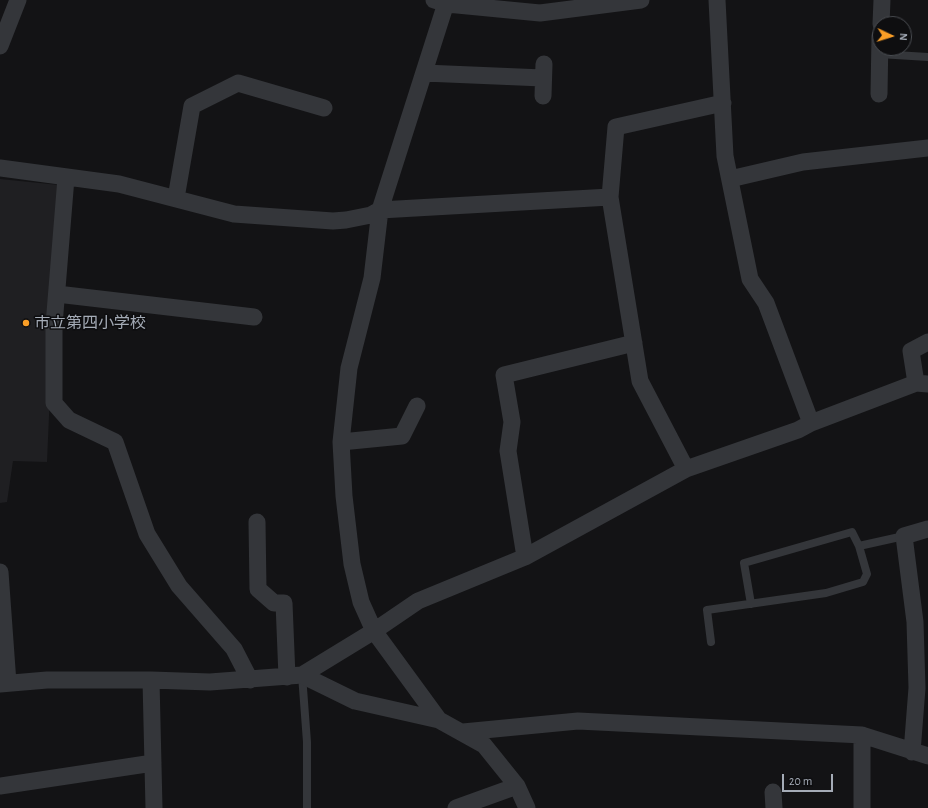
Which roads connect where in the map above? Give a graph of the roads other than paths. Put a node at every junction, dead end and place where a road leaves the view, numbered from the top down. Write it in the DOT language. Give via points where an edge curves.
graph roads {
  1 [pos="18,0"];
  2 [pos="641,0"];
  3 [pos="717,0"];
  4 [pos="882,0"];
  5 [pos="442,1"];
  6 [pos="881,16"];
  7 [pos="0,46"];
  8 [pos="879,56"];
  9 [pos="912,56"];
  10 [pos="928,57"];
  11 [pos="424,73"];
  12 [pos="879,94"];
  13 [pos="543,96"];
  14 [pos="722,103"];
  15 [pos="324,108"];
  16 [pos="928,148"];
  17 [pos="0,168"];
  18 [pos="66,178"];
  19 [pos="730,179"];
  20 [pos="610,197"];
  21 [pos="176,198"];
  22 [pos="380,210"];
  23 [pos="57,294"];
  24 [pos="254,317"];
  25 [pos="928,342"];
  26 [pos="634,343"];
  27 [pos="922,384"];
  28 [pos="417,406"];
  29 [pos="811,423"];
  30 [pos="341,442"];
  31 [pos="686,469"];
  32 [pos="257,522"];
  33 [pos="928,529"];
  34 [pos="904,536"];
  35 [pos="859,546"];
  36 [pos="525,557"];
  37 [pos="0,572"];
  38 [pos="752,604"];
  39 [pos="374,631"];
  40 [pos="711,642"];
  41 [pos="294,676"];
  42 [pos="922,678"];
  43 [pos="151,680"];
  44 [pos="250,680"];
  45 [pos="4,684"];
  46 [pos="439,720"];
  47 [pos="463,732"];
  48 [pos="862,735"];
  49 [pos="920,754"];
  50 [pos="153,763"];
  51 [pos="0,786"];
  52 [pos="517,786"];
  53 [pos="154,808"];
  54 [pos="307,808"];
  55 [pos="456,808"];
  56 [pos="526,808"];
  57 [pos="862,808"];
  1 -- 7 [label="street"];
  2 -- 5 [label="street" via="540,14"];
  3 -- 14 [label="street"];
  4 -- 6 [label="street"];
  5 -- 11 [label="street"];
  8 -- 12 [label="street"];
  9 -- 10 [label="lane"];
  11 -- 13 [label="street" via="544,71"];
  11 -- 22 [label="street"];
  14 -- 19 [label="street" via="725,156"];
  14 -- 20 [label="street" via="616,127"];
  15 -- 21 [label="street" via="238,83 192,106"];
  16 -- 19 [label="street" via="803,162"];
  17 -- 18 [label="street"];
  18 -- 21 [label="street" via="119,184"];
  18 -- 23 [label="street"];
  19 -- 29 [label="street" via="750,279 766,303"];
  20 -- 22 [label="street"];
  20 -- 26 [label="street"];
  21 -- 22 [label="street" via="234,214 310,219 346,220 371,215"];
  22 -- 30 [label="street" via="372,278 349,368"];
  23 -- 24 [label="street"];
  23 -- 44 [label="street" via="54,325 54,403 69,420 115,442 147,534 179,586 234,648"];
  25 -- 27 [label="street" via="911,351"];
  26 -- 31 [label="street" via="640,381"];
  26 -- 36 [label="street" via="504,375 512,422 508,451"];
  27 -- 29 [label="street"];
  28 -- 30 [label="street" via="402,436"];
  29 -- 31 [label="street" via="798,430"];
  30 -- 39 [label="street" via="352,564 361,602"];
  31 -- 36 [label="street"];
  32 -- 41 [label="street" via="258,589 274,603 284,603"];
  33 -- 34 [label="street"];
  34 -- 35 [label="lane"];
  34 -- 42 [label="street"];
  35 -- 38 [label="lane" via="867,574 863,582 826,593"];
  35 -- 38 [label="lane" via="852,532 744,563"];
  36 -- 39 [label="street" via="418,601"];
  37 -- 45 [label="street"];
  38 -- 40 [label="lane" via="707,610"];
  39 -- 41 [label="street"];
  39 -- 46 [label="street"];
  41 -- 44 [label="street"];
  41 -- 46 [label="street" via="355,701"];
  41 -- 54 [label="lane" via="307,742"];
  42 -- 49 [label="street"];
  43 -- 44 [label="street"];
  43 -- 45 [label="street" via="47,680"];
  43 -- 50 [label="street"];
  46 -- 47 [label="street"];
  47 -- 48 [label="street" via="578,721"];
  47 -- 52 [label="street" via="484,745"];
  48 -- 49 [label="street"];
  48 -- 57 [label="street"];
  50 -- 51 [label="street"];
  50 -- 53 [label="street"];
  52 -- 55 [label="street"];
  52 -- 56 [label="street"];
}
